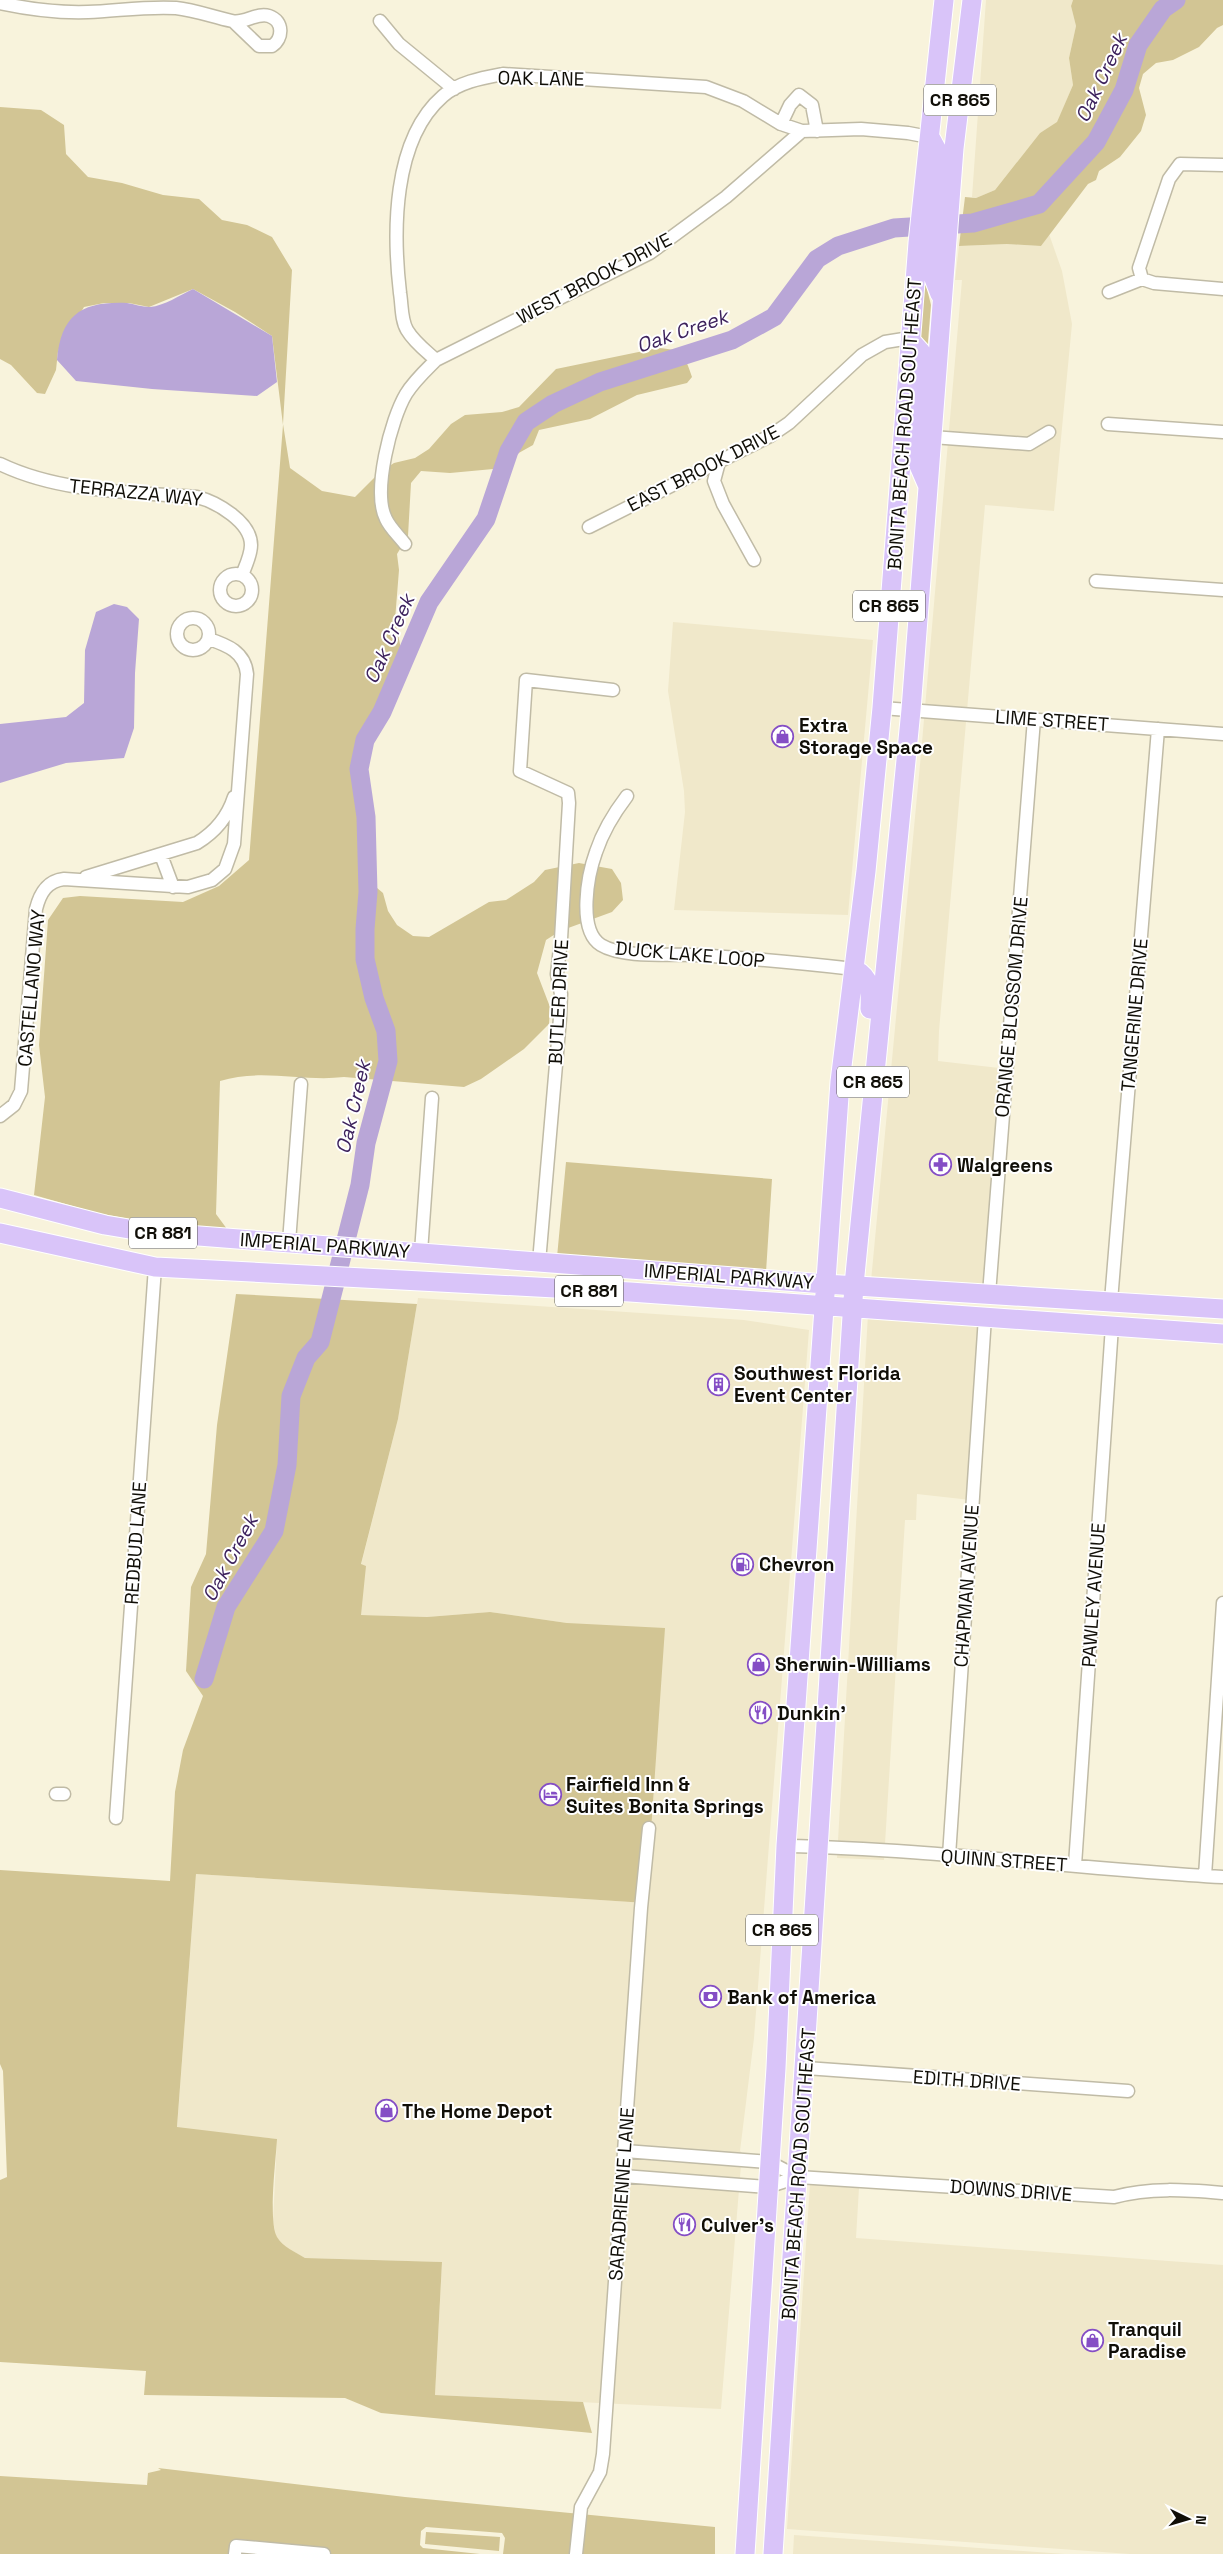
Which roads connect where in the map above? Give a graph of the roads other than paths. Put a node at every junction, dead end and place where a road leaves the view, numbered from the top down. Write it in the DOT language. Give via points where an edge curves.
graph roads {
  1 [pos="944,0"];
  2 [pos="972,0"];
  3 [pos="0,3"];
  4 [pos="380,21"];
  5 [pos="234,22"];
  6 [pos="454,89"];
  7 [pos="780,124"];
  8 [pos="802,131"];
  9 [pos="817,131"];
  10 [pos="929,136"];
  11 [pos="1223,165"];
  12 [pos="937,198"];
  13 [pos="932,244"];
  14 [pos="1142,279"];
  15 [pos="1223,289"];
  16 [pos="1109,292"];
  17 [pos="910,338"];
  18 [pos="436,360"];
  19 [pos="1108,424"];
  20 [pos="1049,432"];
  21 [pos="1223,432"];
  22 [pos="932,437"];
  23 [pos="719,462"];
  24 [pos="0,464"];
  25 [pos="928,487"];
  26 [pos="589,528"];
  27 [pos="405,544"];
  28 [pos="754,560"];
  29 [pos="242,575"];
  30 [pos="1096,581"];
  31 [pos="1223,590"];
  32 [pos="209,639"];
  33 [pos="613,690"];
  34 [pos="882,708"];
  35 [pos="911,710"];
  36 [pos="1034,719"];
  37 [pos="1158,728"];
  38 [pos="1223,734"];
  39 [pos="238,784"];
  40 [pos="627,796"];
  41 [pos="161,855"];
  42 [pos="78,879"];
  43 [pos="173,887"];
  44 [pos="854,969"];
  45 [pos="301,1084"];
  46 [pos="432,1098"];
  47 [pos="871,1105"];
  48 [pos="0,1116"];
  49 [pos="0,1198"];
  50 [pos="0,1233"];
  51 [pos="289,1242"];
  52 [pos="421,1252"];
  53 [pos="539,1262"];
  54 [pos="154,1267"];
  55 [pos="427,1282"];
  56 [pos="825,1284"];
  57 [pos="854,1285"];
  58 [pos="494,1286"];
  59 [pos="988,1294"];
  60 [pos="1111,1301"];
  61 [pos="824,1306"];
  62 [pos="853,1308"];
  63 [pos="1223,1309"];
  64 [pos="985,1317"];
  65 [pos="1112,1326"];
  66 [pos="1223,1334"];
  67 [pos="1223,1604"];
  68 [pos="116,1818"];
  69 [pos="649,1828"];
  70 [pos="786,1846"];
  71 [pos="820,1847"];
  72 [pos="949,1856"];
  73 [pos="1076,1865"];
  74 [pos="1205,1876"];
  75 [pos="1223,1877"];
  76 [pos="806,2068"];
  77 [pos="1128,2091"];
  78 [pos="625,2151"];
  79 [pos="769,2162"];
  80 [pos="623,2176"];
  81 [pos="798,2178"];
  82 [pos="767,2187"];
  83 [pos="1223,2193"];
  84 [pos="236,2554"];
  85 [pos="324,2554"];
  86 [pos="576,2554"];
  87 [pos="745,2554"];
  88 [pos="773,2554"];
  1 -- 10 [label="main road, CR 865"];
  2 -- 12 [label="main road, BONITA BEACH ROAD SOUTHEAST / CR 865"];
  3 -- 5 [label="street" via="88,12 175,8"];
  4 -- 6 [label="street" via="400,44"];
  6 -- 7 [label="street, OAK LANE" via="474,80 503,74 693,85 728,95"];
  6 -- 18 [label="street, OAK LANE" via="433,106 412,139 402,179 396,244 396,266 406,329"];
  7 -- 8 [label="street, OAK LANE"];
  7 -- 9 [label="street" via="799,95 812,105"];
  8 -- 9 [label="street"];
  8 -- 18 [label="street, WEST BROOK DRIVE" via="726,197 650,253"];
  9 -- 10 [label="street" via="861,129"];
  10 -- 12 [label="main road" via="939,154"];
  11 -- 14 [label="street" via="1180,164 1174,171 1139,268"];
  12 -- 13 [label="main road, BONITA BEACH ROAD SOUTHEAST / CR 865"];
  12 -- 13 [label="main road, BONITA BEACH ROAD SOUTHEAST / CR 865"];
  13 -- 17 [label="main road, BONITA BEACH ROAD SOUTHEAST / CR 865"];
  13 -- 22 [label="main road, BONITA BEACH ROAD SOUTHEAST / CR 865" via="943,301"];
  14 -- 15 [label="street" via="1154,284"];
  14 -- 16 [label="street"];
  17 -- 23 [label="street, EAST BROOK DRIVE" via="885,342 862,355 789,423"];
  17 -- 25 [label="main road" via="921,352 914,454"];
  17 -- 34 [label="main road, BONITA BEACH ROAD SOUTHEAST / CR 865"];
  18 -- 27 [label="street, WEST BROOK DRIVE" via="416,379 406,395 383,462 382,492 386,519"];
  19 -- 21 [label="street"];
  20 -- 22 [label="street" via="1029,444"];
  22 -- 25 [label="main road, BONITA BEACH ROAD SOUTHEAST / CR 865"];
  23 -- 26 [label="street, EAST BROOK DRIVE"];
  23 -- 28 [label="street" via="714,481"];
  24 -- 29 [label="street, TERRAZZA WAY" via="58,483 213,501 242,525 251,542"];
  25 -- 35 [label="main road, BONITA BEACH ROAD SOUTHEAST / CR 865"];
  30 -- 31 [label="street"];
  32 -- 39 [label="street, CASTELLANO WAY" via="234,650 246,666"];
  33 -- 53 [label="street, BUTLER DRIVE" via="526,680 520,771 568,793 561,939 556,974 561,994 560,1018"];
  34 -- 35 [label="street, LIME STREET"];
  34 -- 44 [label="main road, BONITA BEACH ROAD SOUTHEAST / CR 865"];
  35 -- 36 [label="street, LIME STREET"];
  35 -- 47 [label="main road, BONITA BEACH ROAD SOUTHEAST / CR 865"];
  36 -- 37 [label="street, LIME STREET"];
  36 -- 59 [label="street, ORANGE BLOSSOM DRIVE"];
  37 -- 38 [label="street, LIME STREET"];
  37 -- 60 [label="street, TANGERINE DRIVE"];
  39 -- 41 [label="street, CASTELLANO WAY" via="228,811 210,834 189,847"];
  39 -- 43 [label="street, CASTELLANO WAY" via="234,844 225,869 206,883"];
  40 -- 44 [label="street, DUCK LAKE LOOP" via="604,832 589,874 586,914 596,941 603,946 632,953"];
  41 -- 42 [label="street, CASTELLANO WAY"];
  41 -- 43 [label="street"];
  42 -- 43 [label="street, CASTELLANO WAY"];
  42 -- 48 [label="street, CASTELLANO WAY" via="51,883 38,901 22,1083 14,1105"];
  44 -- 47 [label="main road" via="863,973 871,994 864,1078"];
  44 -- 56 [label="main road, BONITA BEACH ROAD SOUTHEAST / CR 865" via="840,1082"];
  45 -- 51 [label="street"];
  46 -- 52 [label="street"];
  47 -- 57 [label="main road, BONITA BEACH ROAD SOUTHEAST / CR 865"];
  49 -- 51 [label="main road, IMPERIAL PARKWAY / CR 881" via="105,1225 147,1232"];
  50 -- 54 [label="main road, IMPERIAL PARKWAY / CR 881"];
  51 -- 52 [label="main road, IMPERIAL PARKWAY / CR 881"];
  52 -- 53 [label="main road, IMPERIAL PARKWAY / CR 881"];
  52 -- 55 [label="main road"];
  53 -- 56 [label="main road, IMPERIAL PARKWAY / CR 881"];
  53 -- 58 [label="main road" via="536,1272 529,1277"];
  54 -- 55 [label="main road, IMPERIAL PARKWAY / CR 881"];
  54 -- 68 [label="street, REDBUD LANE"];
  55 -- 58 [label="main road, IMPERIAL PARKWAY / CR 881"];
  56 -- 57 [label="main road, IMPERIAL PARKWAY / CR 881"];
  56 -- 61 [label="main road, BONITA BEACH ROAD SOUTHEAST / CR 865"];
  57 -- 59 [label="main road, IMPERIAL PARKWAY"];
  57 -- 62 [label="main road, BONITA BEACH ROAD SOUTHEAST / CR 865"];
  58 -- 61 [label="main road, IMPERIAL PARKWAY / CR 881"];
  59 -- 60 [label="main road, IMPERIAL PARKWAY"];
  60 -- 63 [label="main road, IMPERIAL PARKWAY"];
  61 -- 62 [label="main road, IMPERIAL PARKWAY / CR 881"];
  61 -- 70 [label="main road, BONITA BEACH ROAD SOUTHEAST / CR 865"];
  62 -- 64 [label="main road, IMPERIAL PARKWAY"];
  62 -- 71 [label="main road, BONITA BEACH ROAD SOUTHEAST / CR 865"];
  64 -- 65 [label="main road, IMPERIAL PARKWAY"];
  64 -- 72 [label="street, CHAPMAN AVENUE"];
  65 -- 66 [label="main road, IMPERIAL PARKWAY"];
  65 -- 73 [label="street, PAWLEY AVENUE"];
  67 -- 74 [label="street"];
  69 -- 78 [label="street, SARADRIENNE LANE"];
  70 -- 71 [label="street, QUINN STREET"];
  70 -- 79 [label="main road, BONITA BEACH ROAD SOUTHEAST / CR 865"];
  71 -- 72 [label="street, QUINN STREET"];
  71 -- 76 [label="main road, BONITA BEACH ROAD SOUTHEAST / CR 865"];
  72 -- 73 [label="street, QUINN STREET"];
  73 -- 74 [label="street, QUINN STREET"];
  74 -- 75 [label="street, QUINN STREET"];
  76 -- 77 [label="street, EDITH DRIVE"];
  76 -- 81 [label="main road, BONITA BEACH ROAD SOUTHEAST / CR 865"];
  78 -- 79 [label="street"];
  78 -- 80 [label="street, SARADRIENNE LANE"];
  79 -- 81 [label="street"];
  79 -- 82 [label="main road, BONITA BEACH ROAD SOUTHEAST / CR 865"];
  80 -- 82 [label="street"];
  80 -- 86 [label="street, SARADRIENNE LANE" via="603,2454 600,2472 582,2507"];
  81 -- 82 [label="street"];
  81 -- 83 [label="street, DOWNS DRIVE" via="1114,2197 1133,2192 1181,2189"];
  81 -- 88 [label="main road, BONITA BEACH ROAD SOUTHEAST / CR 865"];
  82 -- 87 [label="main road, BONITA BEACH ROAD SOUTHEAST / CR 865"];
  84 -- 85 [label="street" via="236,2546"];
}
